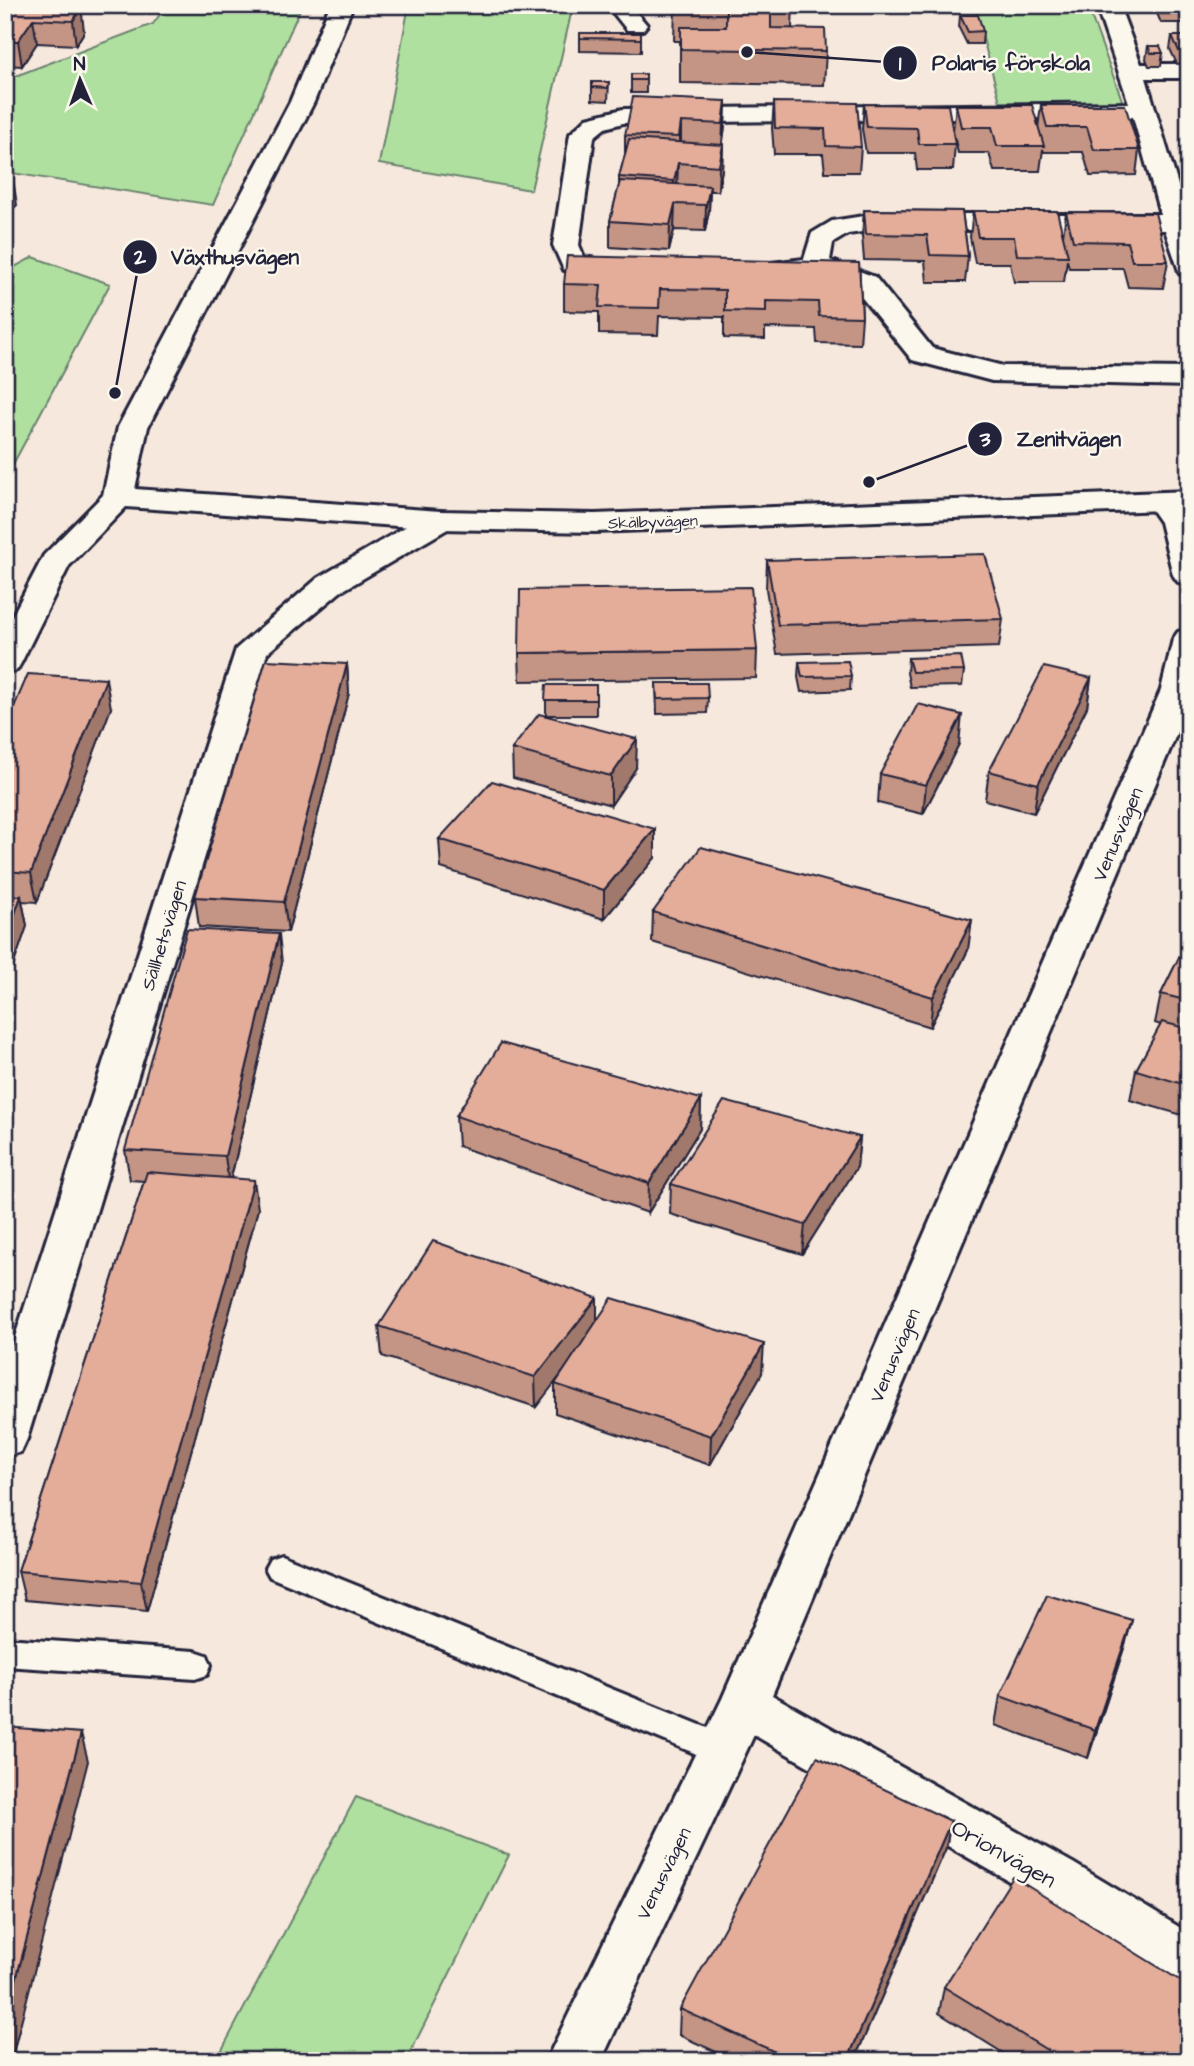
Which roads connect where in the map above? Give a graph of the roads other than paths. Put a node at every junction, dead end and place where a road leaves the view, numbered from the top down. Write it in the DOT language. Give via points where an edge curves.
graph roads {
  1 [pos="342,5"];
  2 [pos="618,5"];
  3 [pos="1107,5"];
  4 [pos="635,25"];
  5 [pos="1132,71"];
  6 [pos="1189,71"];
  7 [pos="1144,110"];
  8 [pos="1174,222"];
  9 [pos="816,264"];
  10 [pos="1189,268"];
  11 [pos="642,270"];
  12 [pos="736,271"];
  13 [pos="1189,377"];
  14 [pos="118,497"];
  15 [pos="1175,501"];
  16 [pos="440,520"];
  17 [pos="1189,575"];
  18 [pos="1189,639"];
  19 [pos="5,663"];
  20 [pos="5,1439"];
  21 [pos="281,1568"];
  22 [pos="5,1652"];
  23 [pos="195,1665"];
  24 [pos="744,1704"];
  25 [pos="723,1750"];
  26 [pos="1189,1962"];
  27 [pos="573,2061"];
  1 -- 14 [label="street" via="302,102 133,427"];
  2 -- 4 [label="street"];
  3 -- 5 [label="street"];
  5 -- 6 [label="street"];
  5 -- 7 [label="street"];
  7 -- 8 [label="street"];
  7 -- 11 [label="street" via="623,116 596,123 582,134 566,245 573,264"];
  8 -- 9 [label="street" via="876,222 841,227 821,239"];
  8 -- 10 [label="street"];
  9 -- 12 [label="street" via="790,271"];
  9 -- 13 [label="street" via="865,283 922,354 1002,375"];
  14 -- 16 [label="street, Skälbyvägen"];
  14 -- 19 [label="street" via="55,562"];
  15 -- 16 [label="street, Skälbyvägen" via="596,523"];
  15 -- 17 [label="street" via="1175,521"];
  16 -- 20 [label="street, Sällhetsvägen" via="329,585 252,649"];
  18 -- 24 [label="street, Venusvägen" via="1178,690"];
  21 -- 25 [label="lane"];
  22 -- 23 [label="lane"];
  24 -- 25 [label="street, Venusvägen"];
  24 -- 26 [label="street, Orionvägen" via="1055,1880"];
  25 -- 27 [label="street, Venusvägen"];
}
